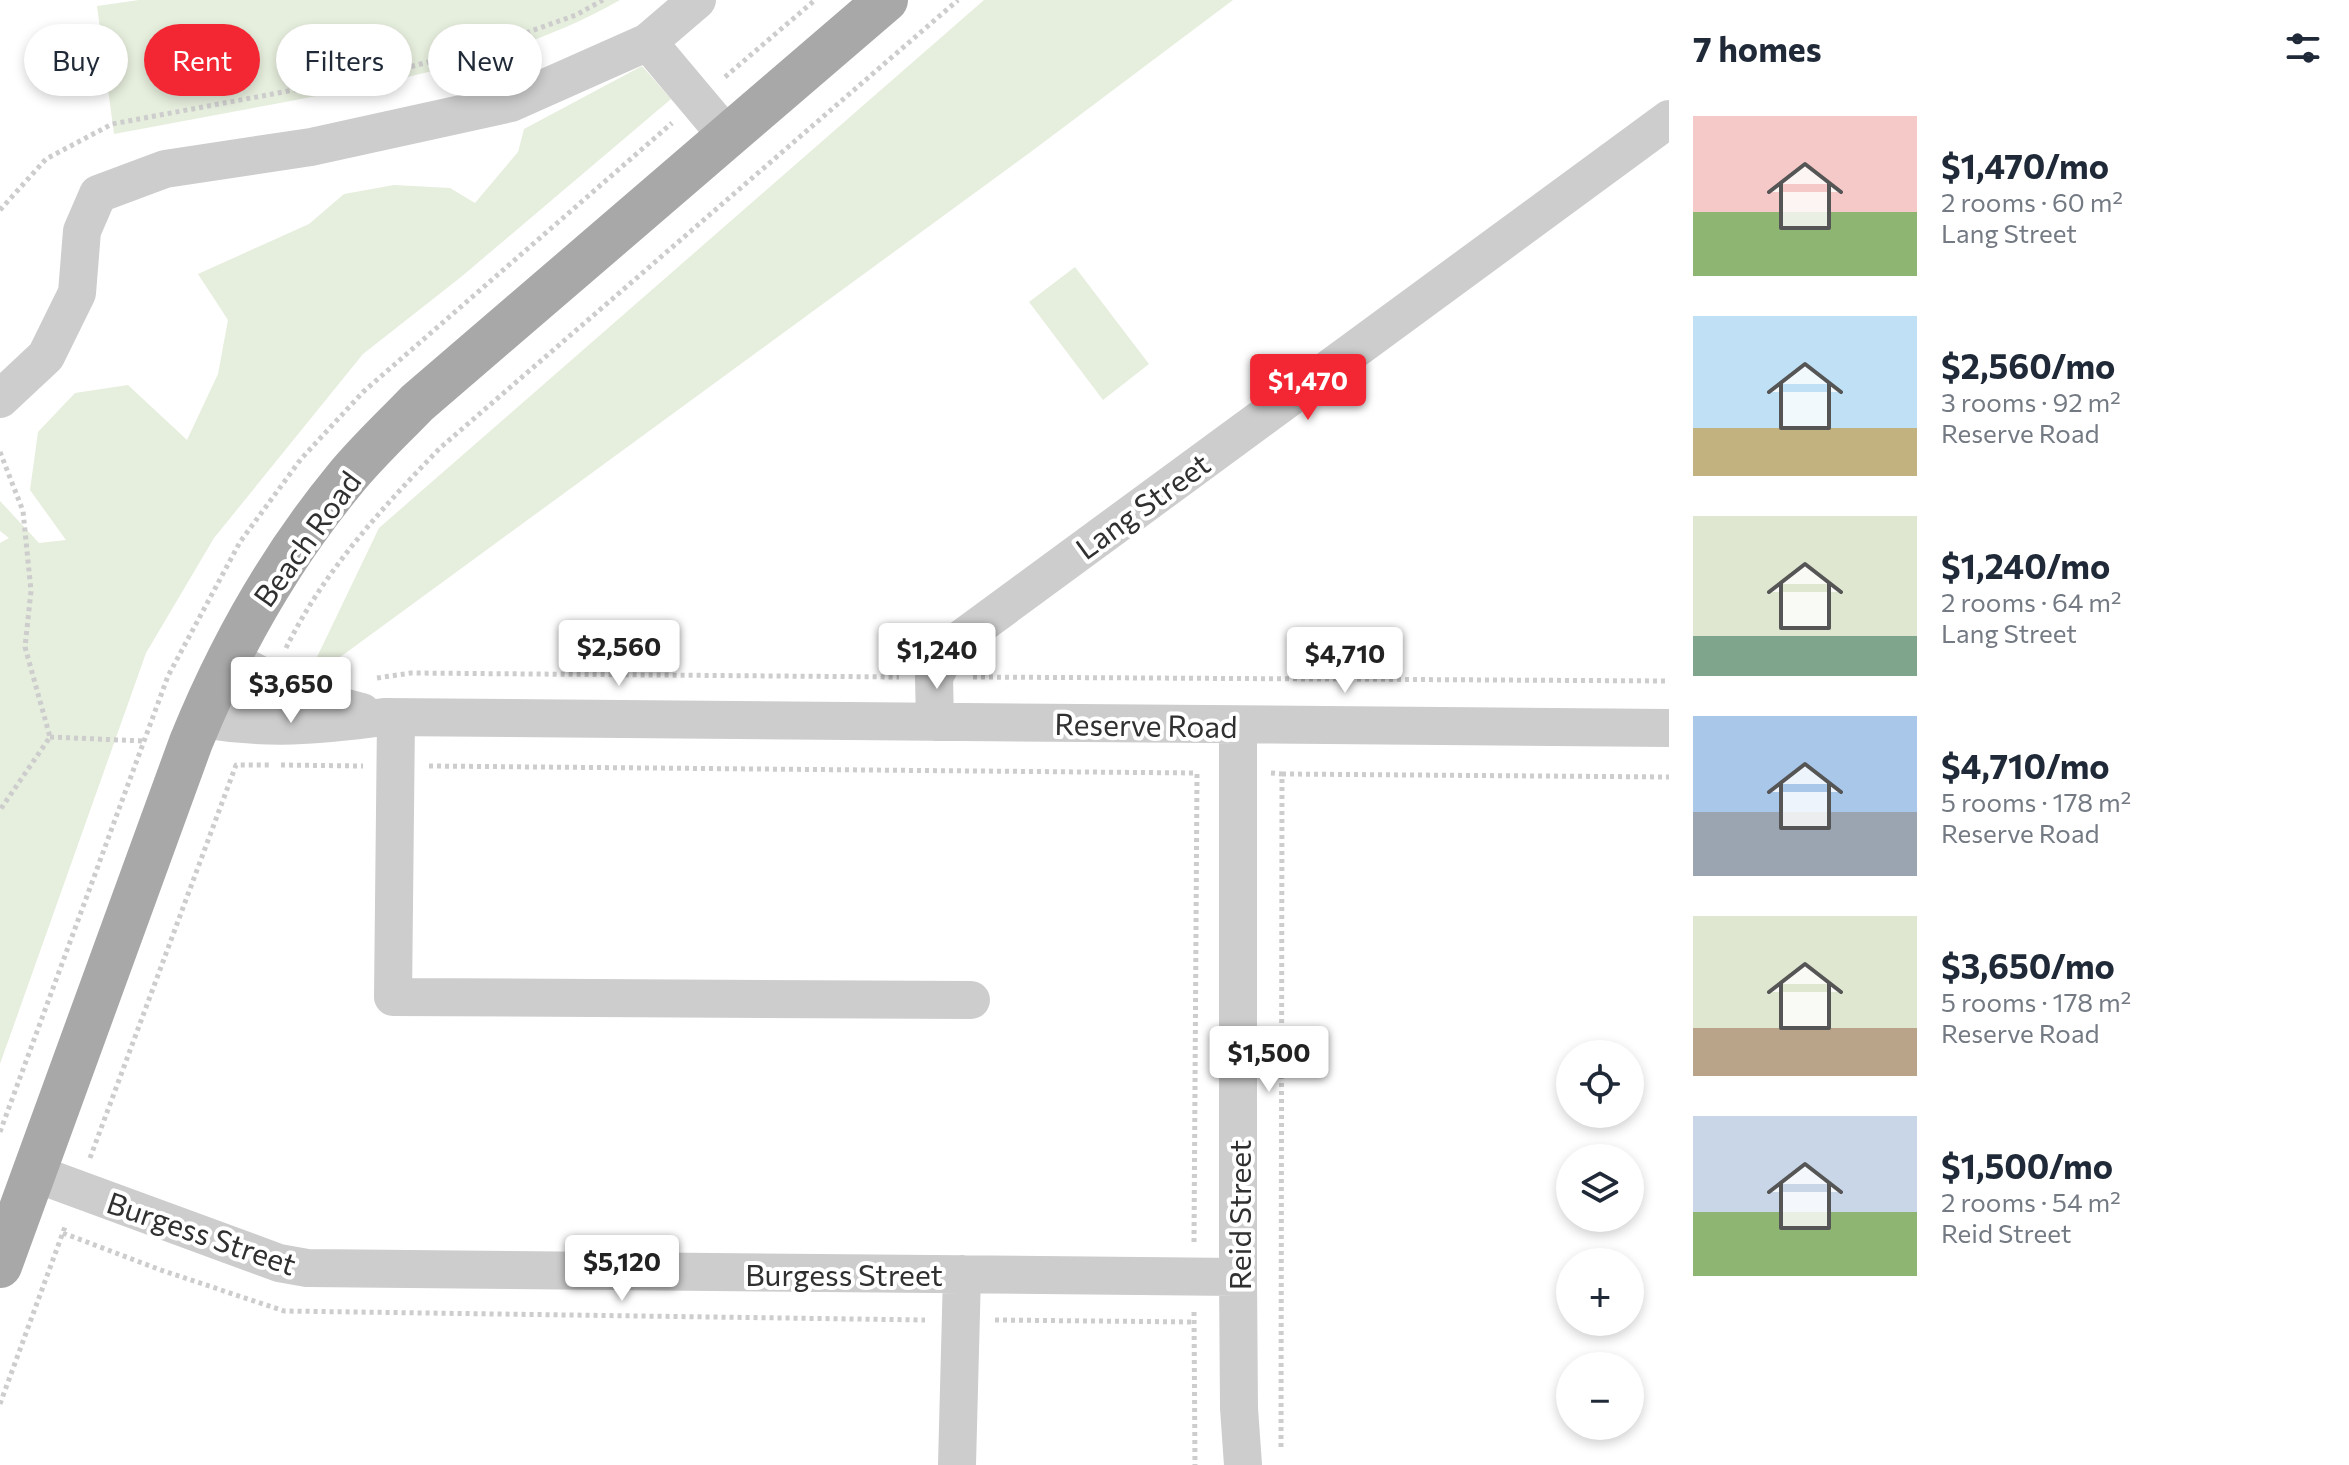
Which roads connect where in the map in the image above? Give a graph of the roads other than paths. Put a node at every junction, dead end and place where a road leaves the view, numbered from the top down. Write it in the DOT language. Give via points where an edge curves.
graph roads {
  1 [pos="697,0"];
  2 [pos="886,0"];
  3 [pos="648,42"];
  4 [pos="1669,119"];
  5 [pos="727,136"];
  6 [pos="0,399"];
  7 [pos="228,658"];
  8 [pos="390,718"];
  9 [pos="201,719"];
  10 [pos="935,722"];
  11 [pos="1238,725"];
  12 [pos="1669,728"];
  13 [pos="971,1000"];
  14 [pos="34,1173"];
  15 [pos="0,1266"];
  16 [pos="962,1274"];
  17 [pos="1238,1277"];
  18 [pos="957,1465"];
  19 [pos="1243,1465"];
  1 -- 3 [label="street"];
  2 -- 5 [label="main road, Beach Road"];
  3 -- 5 [label="street"];
  3 -- 6 [label="street" via="511,103 311,147 165,169 98,194 82,231 77,293 46,356"];
  4 -- 10 [label="street, Lang Street" via="950,647 934,677"];
  5 -- 7 [label="main road, Beach Road" via="417,403 380,441 287,555"];
  7 -- 8 [label="street, Reserve Road" via="298,695"];
  7 -- 9 [label="main road, Beach Road"];
  8 -- 9 [label="street, Reserve Road" via="310,726"];
  8 -- 10 [label="street, Reserve Road"];
  8 -- 13 [label="street" via="395,766 393,997"];
  9 -- 14 [label="main road, Beach Road"];
  10 -- 11 [label="street, Reserve Road"];
  11 -- 12 [label="street, Reserve Road"];
  11 -- 17 [label="street, Reid Street"];
  14 -- 15 [label="main road, Beach Road"];
  14 -- 16 [label="street, Burgess Street" via="279,1263 307,1268"];
  16 -- 17 [label="street, Burgess Street"];
  16 -- 18 [label="street"];
  17 -- 19 [label="street, Reid Street"];
}
